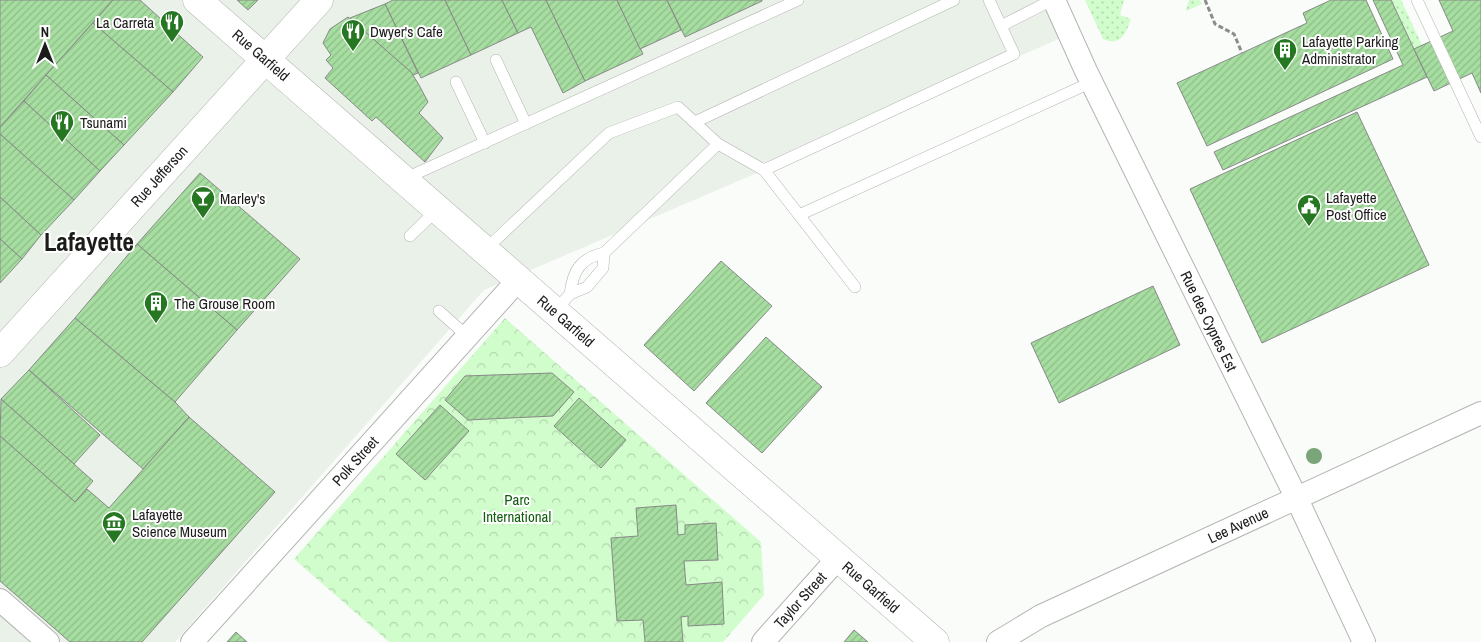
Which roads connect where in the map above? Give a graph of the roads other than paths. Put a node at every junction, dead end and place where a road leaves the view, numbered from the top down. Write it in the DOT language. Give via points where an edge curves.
graph roads {
  1 [pos="197,0"];
  2 [pos="319,0"];
  3 [pos="798,0"];
  4 [pos="954,0"];
  5 [pos="989,0"];
  6 [pos="1053,0"];
  7 [pos="1417,0"];
  8 [pos="1001,26"];
  9 [pos="266,58"];
  10 [pos="496,60"];
  11 [pos="456,82"];
  12 [pos="1092,82"];
  13 [pos="695,122"];
  14 [pos="526,124"];
  15 [pos="1481,137"];
  16 [pos="485,143"];
  17 [pos="718,144"];
  18 [pos="764,170"];
  19 [pos="404,179"];
  20 [pos="438,208"];
  21 [pos="799,215"];
  22 [pos="410,236"];
  23 [pos="485,250"];
  24 [pos="604,253"];
  25 [pos="518,279"];
  26 [pos="855,287"];
  27 [pos="563,302"];
  28 [pos="439,311"];
  29 [pos="468,336"];
  30 [pos="0,353"];
  31 [pos="1481,413"];
  32 [pos="1296,497"];
  33 [pos="838,558"];
  34 [pos="0,600"];
  35 [pos="48,642"];
  36 [pos="192,642"];
  37 [pos="763,642"];
  38 [pos="935,642"];
  39 [pos="998,642"];
  40 [pos="1364,642"];
  1 -- 9 [label="street, Rue Garfield"];
  2 -- 9 [label="street, Rue Jefferson"];
  3 -- 14 [label="lane"];
  4 -- 13 [label="lane"];
  5 -- 8 [label="lane"];
  6 -- 8 [label="lane"];
  6 -- 12 [label="street, Rue des Cypres Est"];
  7 -- 15 [label="lane"];
  8 -- 18 [label="lane" via="1014,54"];
  9 -- 19 [label="street, Rue Garfield"];
  9 -- 30 [label="street, Rue Jefferson"];
  10 -- 14 [label="lane"];
  11 -- 16 [label="lane"];
  12 -- 21 [label="lane"];
  12 -- 32 [label="street, Rue des Cypres Est"];
  13 -- 17 [label="lane"];
  13 -- 23 [label="lane" via="678,107 610,133"];
  14 -- 16 [label="lane"];
  16 -- 19 [label="lane"];
  17 -- 18 [label="lane"];
  17 -- 24 [label="lane"];
  18 -- 21 [label="lane"];
  19 -- 20 [label="street, Rue Garfield"];
  20 -- 22 [label="lane"];
  20 -- 23 [label="street, Rue Garfield"];
  21 -- 26 [label="lane"];
  23 -- 25 [label="street, Rue Garfield"];
  24 -- 27 [label="lane" via="603,268 588,287"];
  24 -- 27 [label="lane" via="589,256 572,275"];
  25 -- 27 [label="street, Rue Garfield"];
  25 -- 29 [label="street, Polk Street"];
  27 -- 33 [label="street, Rue Garfield"];
  28 -- 29 [label="lane"];
  29 -- 36 [label="street, Polk Street"];
  31 -- 32 [label="street, Lee Avenue"];
  32 -- 39 [label="street, Lee Avenue" via="1041,616"];
  32 -- 40 [label="street, Rue des Cypres Est"];
  33 -- 37 [label="street, Taylor Street"];
  33 -- 38 [label="street, Rue Garfield"];
  34 -- 35 [label="street"];
}
